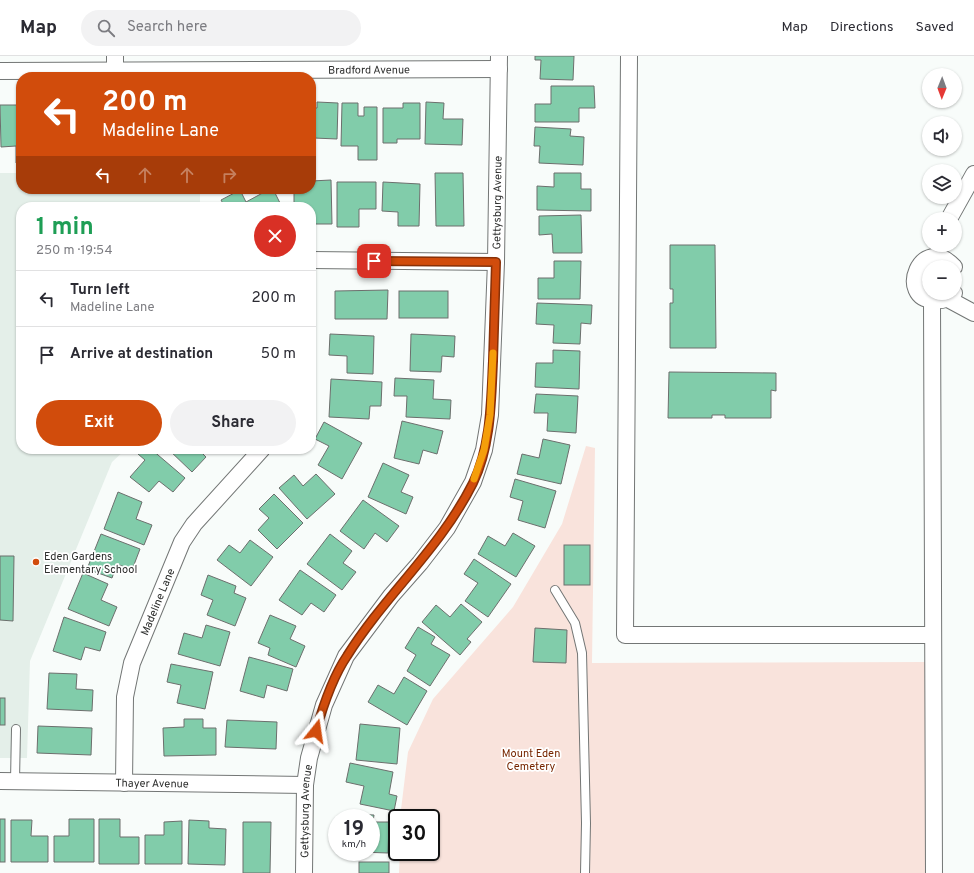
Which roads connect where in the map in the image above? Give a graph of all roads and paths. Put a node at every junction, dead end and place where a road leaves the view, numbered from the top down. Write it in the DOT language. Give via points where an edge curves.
graph roads {
  1 [pos="629,56"];
  2 [pos="499,62"];
  3 [pos="115,64"];
  4 [pos="0,71"];
  5 [pos="974,174"];
  6 [pos="953,212"];
  7 [pos="935,252"];
  8 [pos="937,252"];
  9 [pos="316,260"];
  10 [pos="925,260"];
  11 [pos="947,260"];
  12 [pos="496,262"];
  13 [pos="922,263"];
  14 [pos="922,295"];
  15 [pos="932,300"];
  16 [pos="959,300"];
  17 [pos="974,314"];
  18 [pos="257,454"];
  19 [pos="555,590"];
  20 [pos="933,635"];
  21 [pos="16,730"];
  22 [pos="7,781"];
  23 [pos="124,783"];
  24 [pos="305,785"];
  25 [pos="304,873"];
  26 [pos="585,873"];
  27 [pos="934,873"];
  1 -- 20 [label="street" via="625,635"];
  2 -- 3 [label="street, Bradford Avenue"];
  2 -- 12 [label="street, Gettysburg Avenue"];
  3 -- 4 [label="street, Bradford Avenue"];
  5 -- 6 [label="street"];
  7 -- 10 [label="street"];
  8 -- 11 [label="street"];
  9 -- 12 [label="street"];
  12 -- 24 [label="street, Gettysburg Avenue" via="490,415 484,450 473,482 447,528 346,656 324,705 309,758"];
  13 -- 14 [label="street" via="914,275 914,284"];
  15 -- 20 [label="street"];
  16 -- 17 [label="street"];
  18 -- 23 [label="street, Madeline Lane" via="194,524 182,542 132,663 125,696"];
  19 -- 26 [label="lane" via="575,623 582,653"];
  20 -- 27 [label="street"];
  21 -- 22 [label="lane"];
  22 -- 23 [label="street, Thayer Avenue"];
  23 -- 24 [label="street, Thayer Avenue"];
  24 -- 25 [label="street, Gettysburg Avenue"];
}
